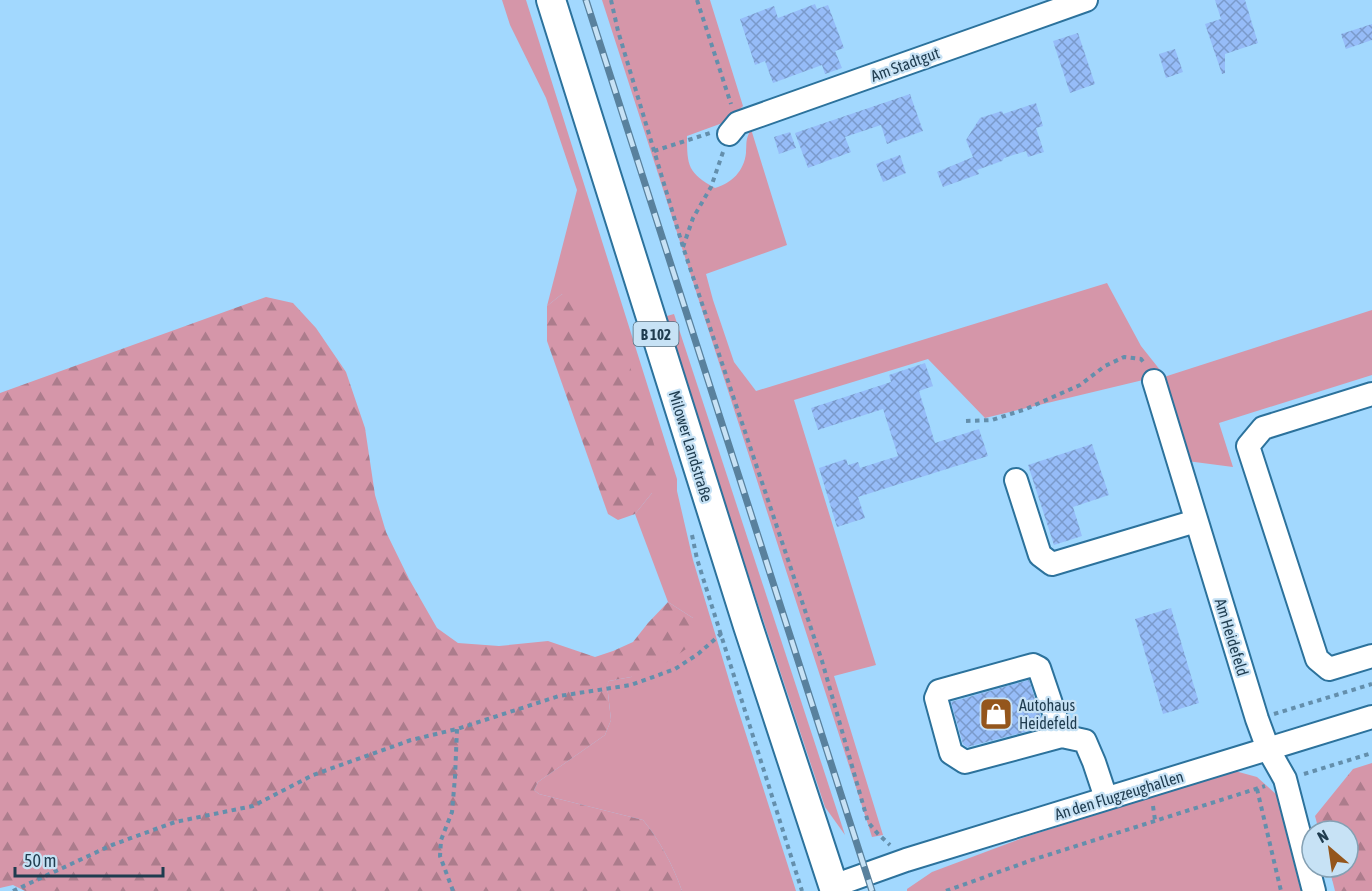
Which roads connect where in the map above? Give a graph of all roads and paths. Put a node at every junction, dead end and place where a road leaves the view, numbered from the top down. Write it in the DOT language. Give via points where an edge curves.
graph roads {
  1 [pos="551,0"];
  2 [pos="611,0"];
  3 [pos="697,0"];
  4 [pos="1086,0"];
  5 [pos="733,129"];
  6 [pos="654,151"];
  7 [pos="683,248"];
  8 [pos="1154,381"];
  9 [pos="1372,394"];
  10 [pos="966,421"];
  11 [pos="1016,480"];
  12 [pos="1196,521"];
  13 [pos="748,626"];
  14 [pos="1372,656"];
  15 [pos="1372,684"];
  16 [pos="1372,717"];
  17 [pos="1257,719"];
  18 [pos="457,729"];
  19 [pos="1062,736"];
  20 [pos="1268,749"];
  21 [pos="1372,753"];
  22 [pos="1285,779"];
  23 [pos="1257,789"];
  24 [pos="1106,798"];
  25 [pos="906,860"];
  26 [pos="866,882"];
  27 [pos="834,888"];
  28 [pos="13,891"];
  29 [pos="453,891"];
  30 [pos="946,891"];
  31 [pos="1281,891"];
  32 [pos="1314,891"];
  1 -- 13 [label="main road, Milower Landstraße / B 102"];
  2 -- 6 [label="path"];
  3 -- 5 [label="path"];
  4 -- 5 [label="street, Am Stadtgut"];
  5 -- 6 [label="path"];
  5 -- 7 [label="path"];
  6 -- 7 [label="path"];
  7 -- 25 [label="path" via="822,661 868,822"];
  8 -- 10 [label="path" via="1141,359 1124,357 1080,385 1026,409 992,420"];
  8 -- 12 [label="street, Am Heidefeld"];
  9 -- 14 [label="street" via="1263,428 1248,446 1317,659 1329,669"];
  11 -- 12 [label="street" via="1041,555 1052,564"];
  12 -- 17 [label="street, Am Heidefeld"];
  13 -- 18 [label="path" via="721,634 675,669 631,685 559,696"];
  13 -- 27 [label="main road, Milower Landstraße / B 102"];
  15 -- 17 [label="path"];
  16 -- 20 [label="street, An den Flugzeughallen"];
  17 -- 20 [label="street, Am Heidefeld"];
  18 -- 28 [label="path" via="411,740 313,775 253,807 164,825"];
  18 -- 29 [label="path" via="452,812 441,840 440,856"];
  19 -- 19 [label="street" via="965,762 951,753 936,698 939,691 1032,665 1040,668"];
  19 -- 24 [label="street" via="1085,741"];
  20 -- 22 [label="street, Am Heidefeld"];
  20 -- 24 [label="street, An den Flugzeughallen"];
  21 -- 22 [label="path"];
  22 -- 23 [label="path"];
  22 -- 32 [label="street, Am Heidefeld"];
  23 -- 30 [label="path"];
  23 -- 31 [label="path"];
  24 -- 25 [label="street, An den Flugzeughallen"];
  25 -- 26 [label="street, An den Flugzeughallen"];
  26 -- 27 [label="street, An den Flugzeughallen"];
}
